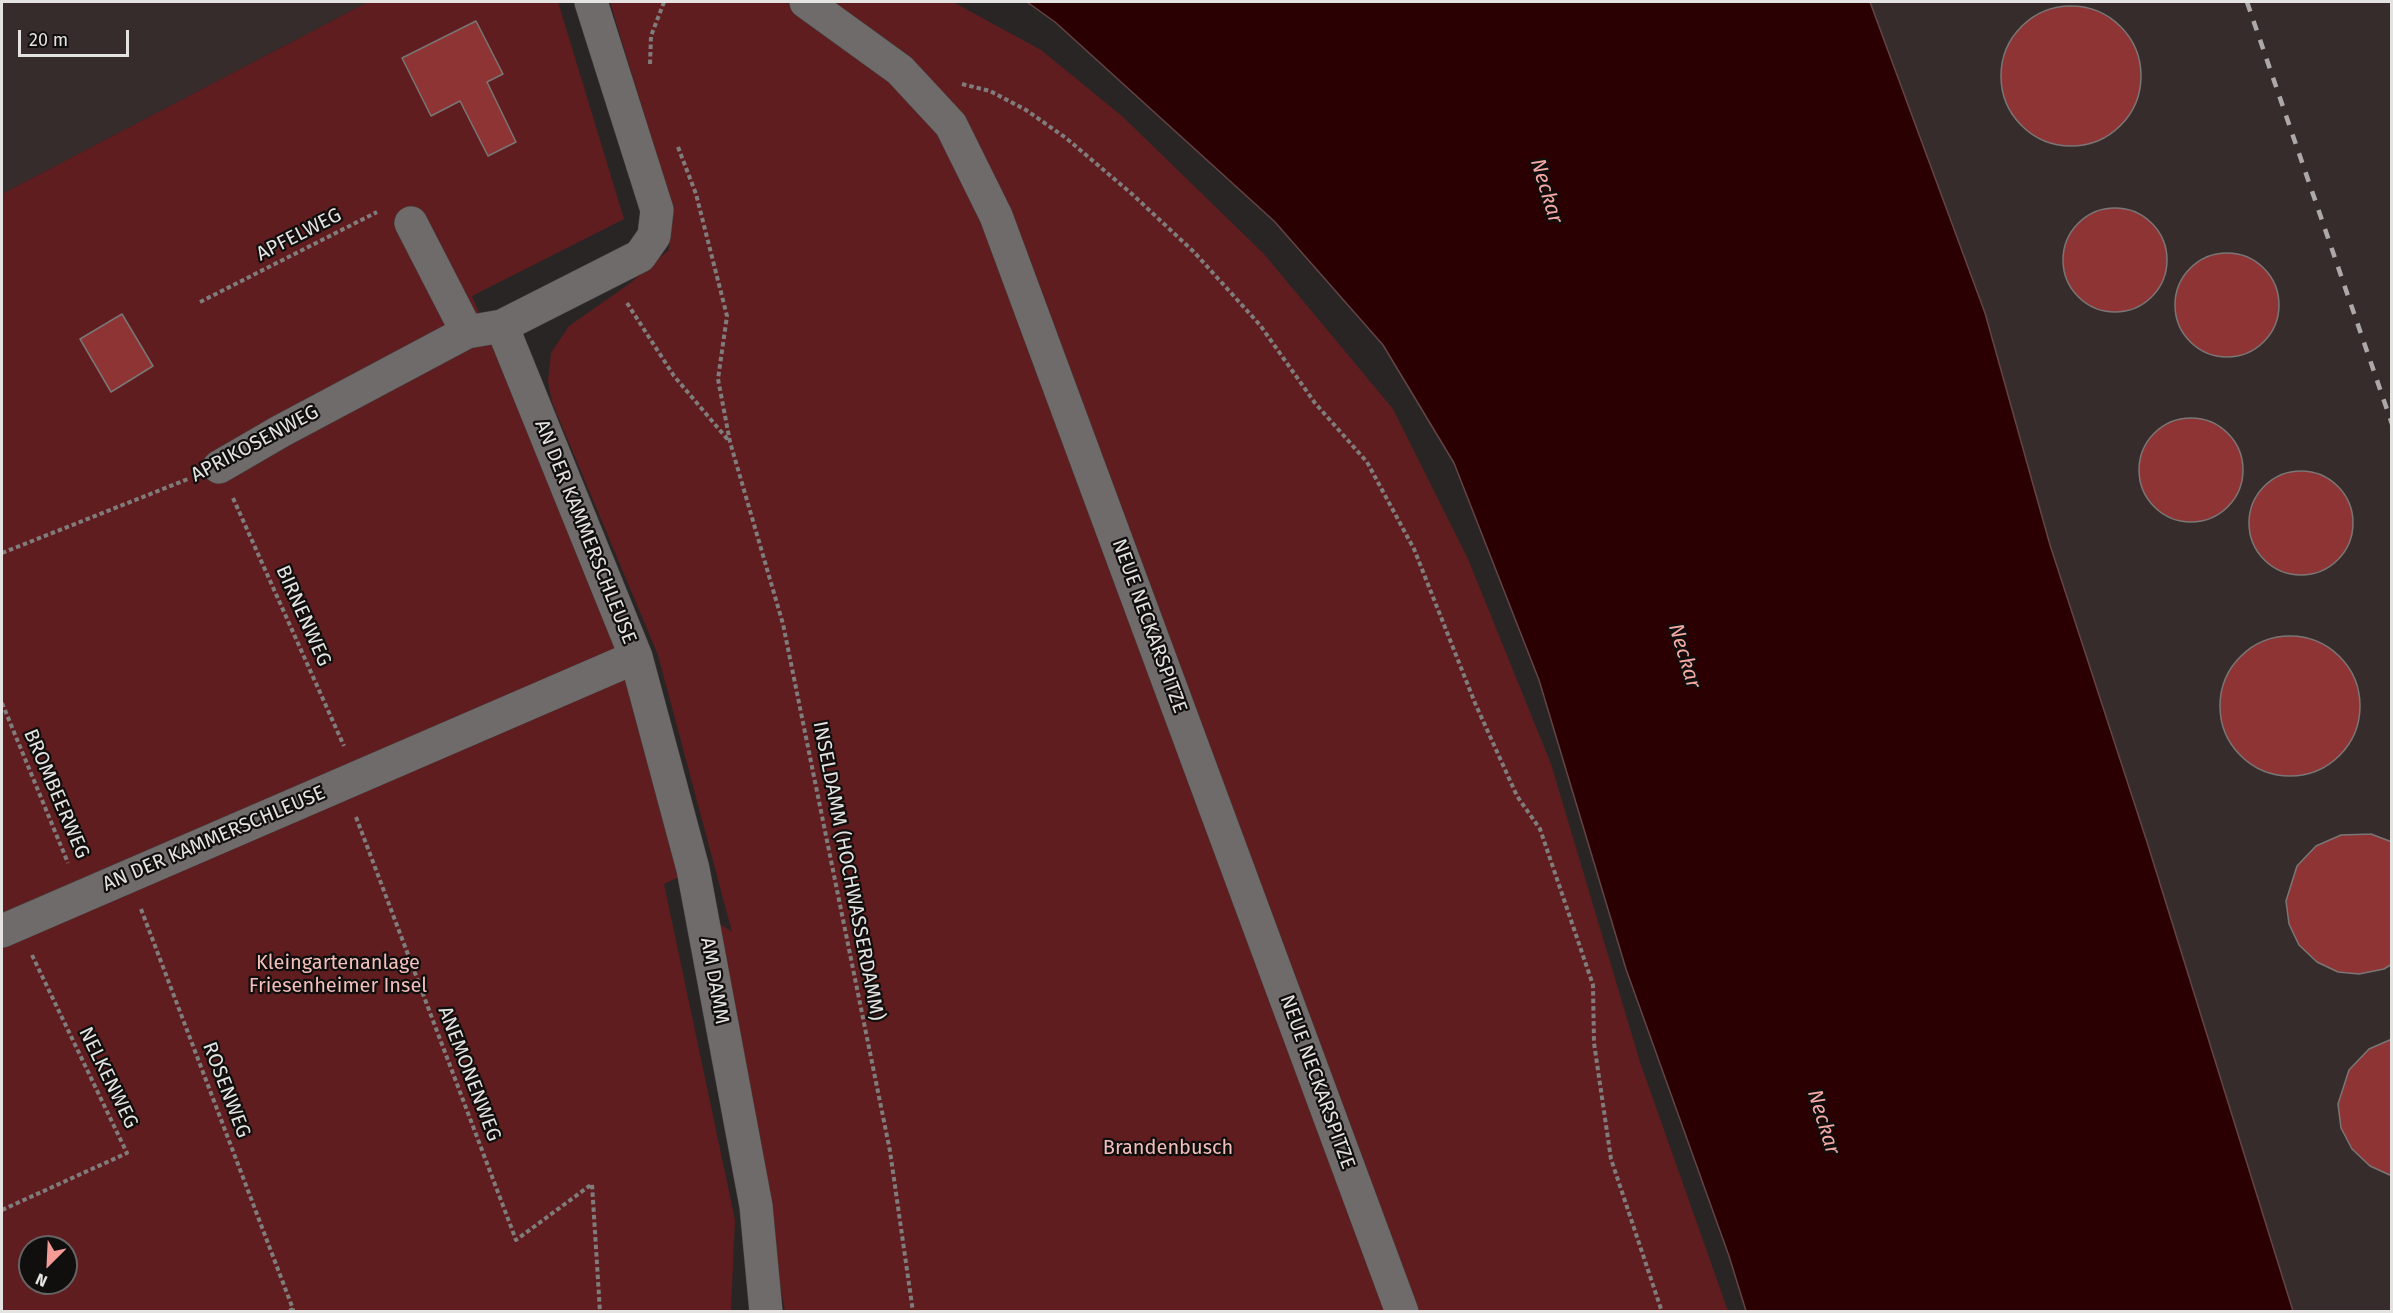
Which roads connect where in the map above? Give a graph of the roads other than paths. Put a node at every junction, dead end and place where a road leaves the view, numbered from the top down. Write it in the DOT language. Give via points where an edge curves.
graph roads {
  1 [pos="591,2"];
  2 [pos="806,2"];
  3 [pos="411,223"];
  4 [pos="502,326"];
  5 [pos="467,332"];
  6 [pos="219,467"];
  7 [pos="636,657"];
  8 [pos="9,928"];
  9 [pos="766,1311"];
  10 [pos="1402,1311"];
  1 -- 4 [label="lane" via="657,210 654,236 640,256"];
  2 -- 10 [label="lane, NEUE NECKARSPITZE" via="900,70 951,125 996,216"];
  3 -- 5 [label="lane"];
  4 -- 5 [label="lane, APRIKOSENWEG"];
  4 -- 7 [label="lane, AN DER KAMMERSCHLEUSE"];
  5 -- 6 [label="lane, APRIKOSENWEG"];
  7 -- 8 [label="lane, AN DER KAMMERSCHLEUSE"];
  7 -- 9 [label="lane, AM DAMM" via="693,869 756,1206"];
}
